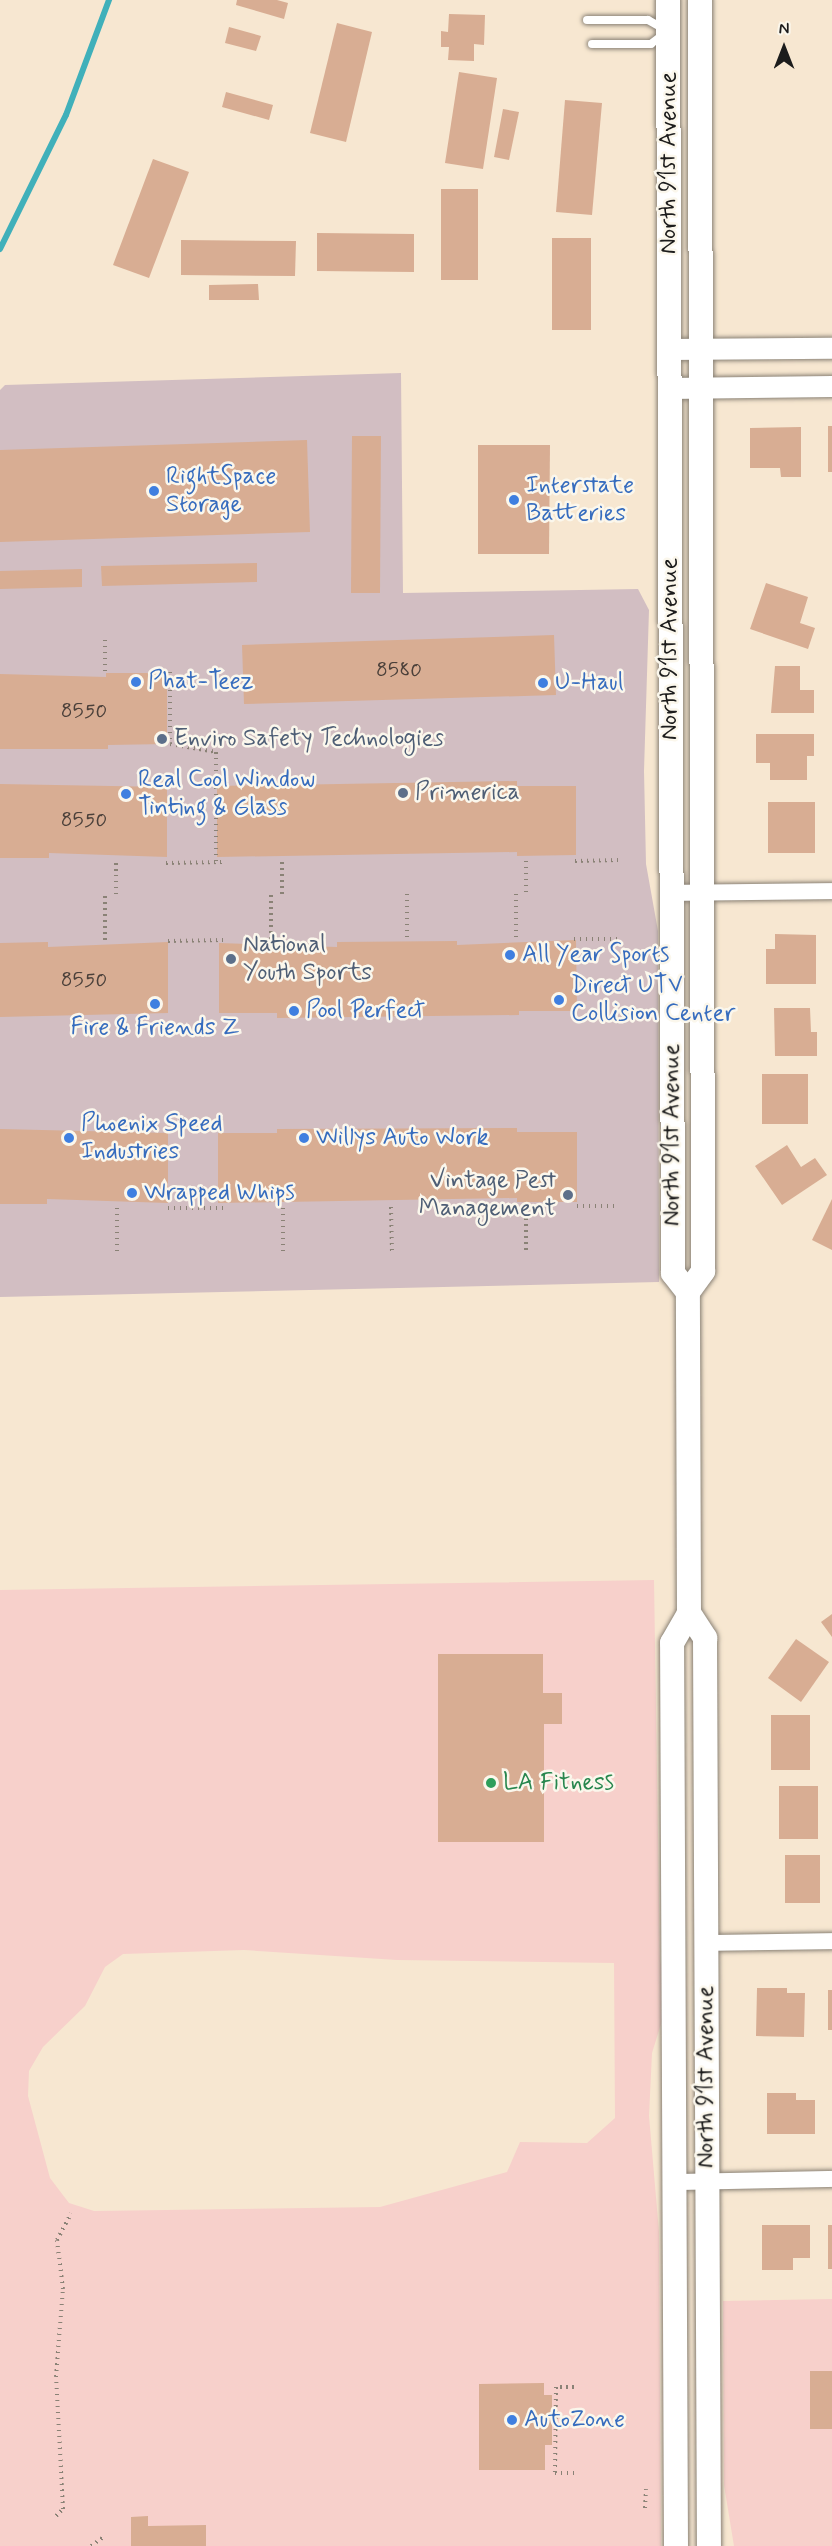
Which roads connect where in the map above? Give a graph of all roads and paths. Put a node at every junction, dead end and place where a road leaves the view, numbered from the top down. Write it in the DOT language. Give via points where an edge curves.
graph roads {
  1 [pos="668,0"];
  2 [pos="700,0"];
  3 [pos="587,20"];
  4 [pos="700,30"];
  5 [pos="668,31"];
  6 [pos="592,44"];
  7 [pos="832,348"];
  8 [pos="669,349"];
  9 [pos="701,349"];
  10 [pos="832,386"];
  11 [pos="701,387"];
  12 [pos="669,388"];
  13 [pos="105,640"];
  14 [pos="105,672"];
  15 [pos="165,672"];
  16 [pos="618,860"];
  17 [pos="526,861"];
  18 [pos="575,861"];
  19 [pos="282,862"];
  20 [pos="116,863"];
  21 [pos="166,863"];
  22 [pos="832,891"];
  23 [pos="672,893"];
  24 [pos="704,893"];
  25 [pos="407,894"];
  26 [pos="516,894"];
  27 [pos="526,894"];
  28 [pos="271,895"];
  29 [pos="282,895"];
  30 [pos="105,896"];
  31 [pos="116,896"];
  32 [pos="516,939"];
  33 [pos="574,939"];
  34 [pos="618,939"];
  35 [pos="223,940"];
  36 [pos="271,940"];
  37 [pos="407,940"];
  38 [pos="105,941"];
  39 [pos="168,941"];
  40 [pos="526,1206"];
  41 [pos="577,1206"];
  42 [pos="619,1206"];
  43 [pos="391,1207"];
  44 [pos="117,1208"];
  45 [pos="168,1208"];
  46 [pos="224,1208"];
  47 [pos="283,1208"];
  48 [pos="526,1250"];
  49 [pos="392,1251"];
  50 [pos="283,1252"];
  51 [pos="117,1254"];
  52 [pos="688,1292"];
  53 [pos="689,1613"];
  54 [pos="674,1787"];
  55 [pos="832,1941"];
  56 [pos="706,1943"];
  57 [pos="832,2179"];
  58 [pos="706,2181"];
  59 [pos="675,2182"];
  60 [pos="71,2214"];
  61 [pos="675,2327"];
  62 [pos="574,2387"];
  63 [pos="575,2473"];
  64 [pos="646,2489"];
  65 [pos="645,2508"];
  66 [pos="709,2511"];
  67 [pos="56,2516"];
  68 [pos="105,2536"];
  69 [pos="91,2546"];
  70 [pos="676,2546"];
  71 [pos="710,2546"];
  1 -- 5 [label="main road, North 91st Avenue"];
  2 -- 4 [label="main road, North 91st Avenue"];
  3 -- 5 [label="lane" via="648,20"];
  4 -- 5 [label="main road"];
  4 -- 9 [label="main road, North 91st Avenue"];
  5 -- 6 [label="lane" via="651,44"];
  5 -- 8 [label="main road, North 91st Avenue"];
  7 -- 9 [label="street"];
  8 -- 9 [label="street"];
  8 -- 12 [label="main road, North 91st Avenue"];
  9 -- 11 [label="main road, North 91st Avenue"];
  10 -- 11 [label="street"];
  11 -- 12 [label="street"];
  11 -- 24 [label="main road, North 91st Avenue"];
  12 -- 23 [label="main road, North 91st Avenue"];
  13 -- 14 [label="path"];
  15 -- 21 [label="path" via="170,672 170,744 216,752 219,862"];
  16 -- 18 [label="path"];
  17 -- 27 [label="path"];
  19 -- 29 [label="path"];
  20 -- 31 [label="path"];
  22 -- 24 [label="street"];
  23 -- 24 [label="street"];
  23 -- 52 [label="main road, North 91st Avenue" via="673,1273"];
  24 -- 52 [label="main road, North 91st Avenue" via="703,1271"];
  25 -- 37 [label="path"];
  26 -- 32 [label="path"];
  28 -- 36 [label="path"];
  30 -- 38 [label="path"];
  33 -- 34 [label="path"];
  35 -- 39 [label="path"];
  40 -- 48 [label="path"];
  41 -- 42 [label="path"];
  43 -- 49 [label="path"];
  44 -- 51 [label="path"];
  45 -- 46 [label="path"];
  47 -- 50 [label="path"];
  52 -- 53 [label="main road, North 91st Avenue"];
  53 -- 54 [label="main road, North 91st Avenue" via="672,1643"];
  53 -- 56 [label="main road, North 91st Avenue" via="705,1638"];
  54 -- 56 [label="main road" via="688,1838 690,1916"];
  54 -- 59 [label="main road, North 91st Avenue"];
  55 -- 56 [label="street"];
  56 -- 58 [label="main road, North 91st Avenue"];
  57 -- 58 [label="street"];
  58 -- 59 [label="street"];
  58 -- 66 [label="main road, North 91st Avenue"];
  59 -- 61 [label="main road, North 91st Avenue"];
  60 -- 67 [label="path" via="57,2240 63,2289 56,2377 63,2509"];
  61 -- 66 [label="main road" via="690,2390 690,2486 697,2506"];
  61 -- 70 [label="main road, North 91st Avenue"];
  62 -- 63 [label="path" via="556,2387 555,2473"];
  64 -- 65 [label="path"];
  66 -- 71 [label="main road, North 91st Avenue"];
  68 -- 69 [label="path"];
}
